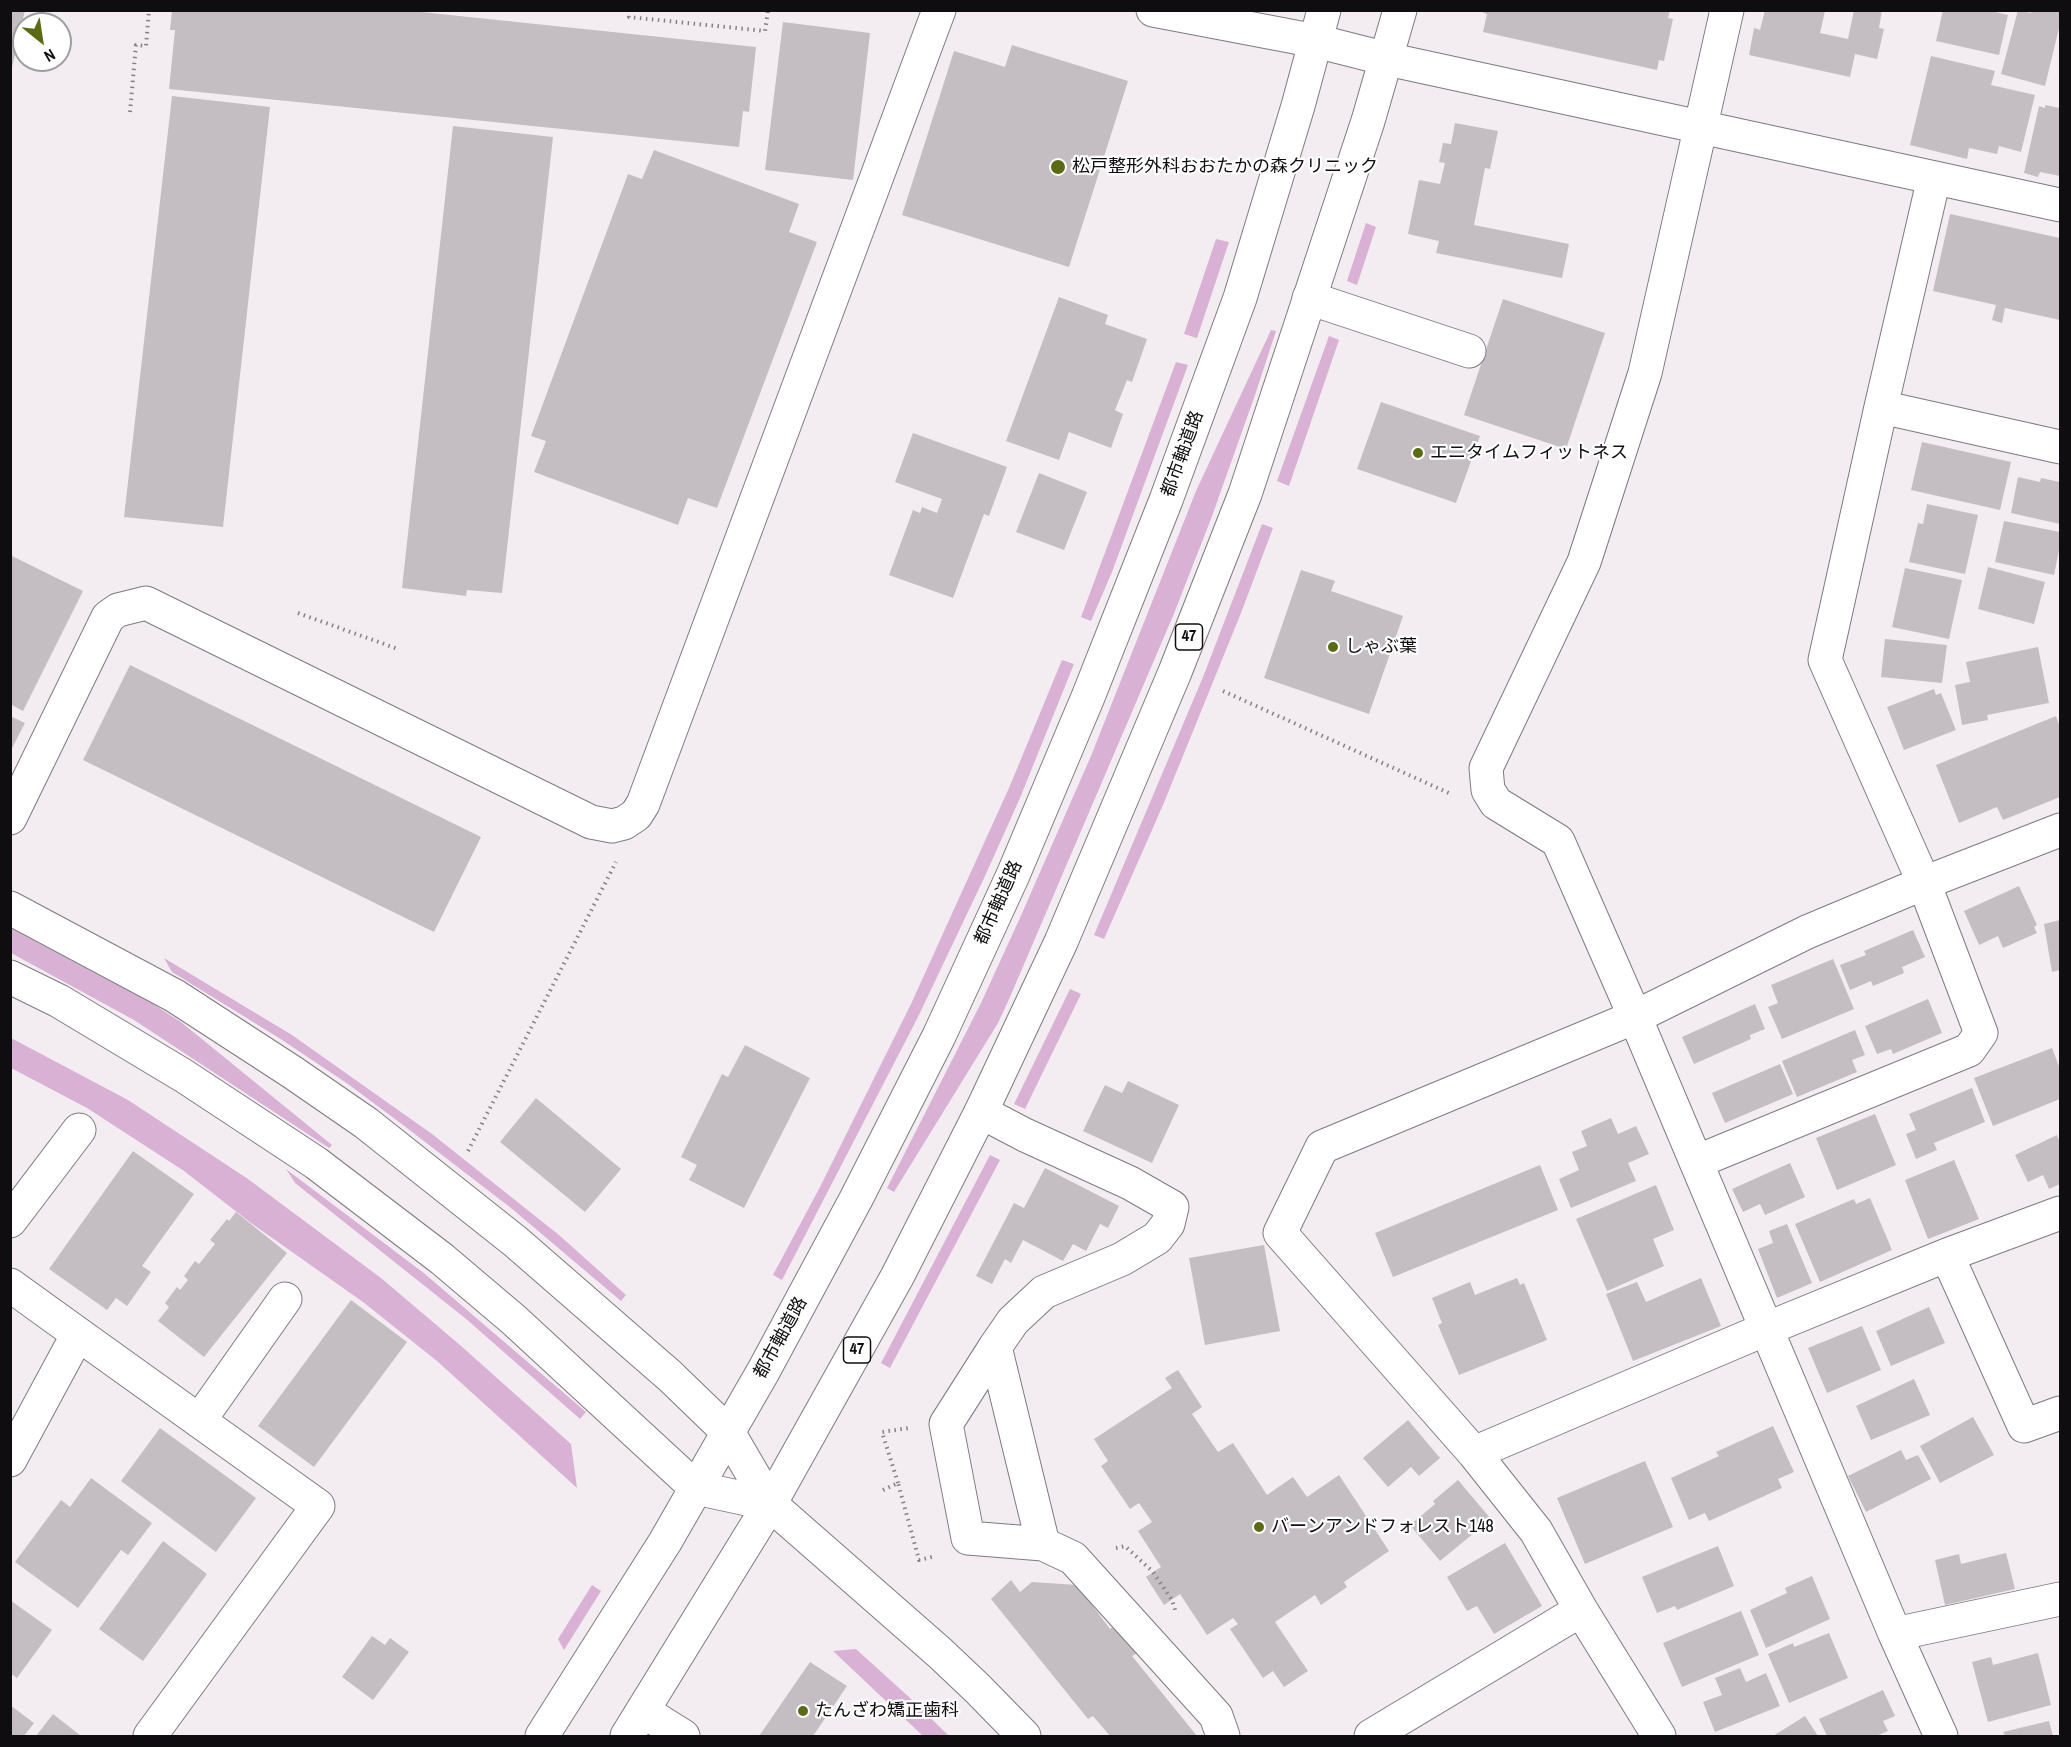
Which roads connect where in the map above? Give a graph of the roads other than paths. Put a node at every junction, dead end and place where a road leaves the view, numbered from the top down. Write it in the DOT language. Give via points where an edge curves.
graph roads {
  1 [pos="939,10"];
  2 [pos="1153,10"];
  3 [pos="1400,10"];
  4 [pos="1727,10"];
  5 [pos="1320,26"];
  6 [pos="1387,59"];
  7 [pos="1701,127"];
  8 [pos="1934,177"];
  9 [pos="2061,205"];
  10 [pos="1309,298"];
  11 [pos="1469,351"];
  12 [pos="1881,407"];
  13 [pos="2061,447"];
  14 [pos="10,818"];
  15 [pos="2061,830"];
  16 [pos="1924,883"];
  17 [pos="10,908"];
  18 [pos="10,977"];
  19 [pos="1635,1017"];
  20 [pos="981,1112"];
  21 [pos="79,1130"];
  22 [pos="1696,1162"];
  23 [pos="2061,1213"];
  24 [pos="10,1221"];
  25 [pos="1947,1255"];
  26 [pos="10,1285"];
  27 [pos="285,1299"];
  28 [pos="1766,1329"];
  29 [pos="78,1334"];
  30 [pos="995,1347"];
  31 [pos="2061,1413"];
  32 [pos="199,1421"];
  33 [pos="728,1432"];
  34 [pos="1474,1453"];
  35 [pos="10,1460"];
  36 [pos="696,1488"];
  37 [pos="770,1504"];
  38 [pos="1043,1544"];
  39 [pos="2061,1599"];
  40 [pos="1581,1610"];
  41 [pos="1895,1634"];
  42 [pos="635,1724"];
  43 [pos="150,1737"];
  44 [pos="542,1737"];
  45 [pos="683,1737"];
  46 [pos="1024,1737"];
  47 [pos="1223,1737"];
  48 [pos="1371,1737"];
  49 [pos="1659,1737"];
  50 [pos="1941,1737"];
  1 -- 14 [label="street" via="636,815 624,824 612,826 591,822 146,603 118,610 108,617"];
  2 -- 5 [label="street"];
  3 -- 6 [label="street, 47"];
  4 -- 7 [label="street"];
  5 -- 6 [label="street"];
  5 -- 33 [label="street, 都市軸道路" via="1236,310 1088,697 939,1036 867,1178"];
  6 -- 7 [label="street"];
  6 -- 10 [label="street, 47"];
  7 -- 8 [label="street"];
  7 -- 19 [label="street" via="1645,373 1584,562 1486,768 1488,790 1496,803 1558,841"];
  8 -- 9 [label="street"];
  8 -- 12 [label="street" via="1907,341"];
  10 -- 11 [label="street"];
  10 -- 20 [label="street, 47" via="1245,494 1175,672 1061,942"];
  12 -- 13 [label="street"];
  12 -- 16 [label="street" via="1825,660"];
  15 -- 16 [label="street"];
  16 -- 19 [label="street" via="1807,932"];
  16 -- 22 [label="street" via="1981,1033 1969,1050"];
  17 -- 33 [label="street" via="175,996 366,1123 533,1257"];
  18 -- 36 [label="street" via="184,1076 325,1170 442,1259 514,1320"];
  19 -- 22 [label="street"];
  19 -- 34 [label="street" via="1322,1147 1280,1233"];
  20 -- 30 [label="street" via="1130,1182 1172,1207 1168,1224 1157,1238 1122,1259 1044,1292 1013,1320"];
  20 -- 37 [label="street, 47" via="897,1277"];
  21 -- 24 [label="street"];
  22 -- 28 [label="street"];
  23 -- 25 [label="street"];
  25 -- 28 [label="street"];
  25 -- 31 [label="street" via="2024,1426"];
  26 -- 29 [label="street"];
  27 -- 32 [label="street"];
  28 -- 34 [label="street"];
  28 -- 41 [label="street"];
  29 -- 32 [label="street"];
  29 -- 35 [label="street"];
  30 -- 38 [label="street"];
  30 -- 38 [label="street" via="946,1424 968,1538"];
  32 -- 43 [label="street" via="318,1506"];
  33 -- 36 [label="street, 都市軸道路"];
  33 -- 37 [label="street"];
  34 -- 40 [label="street" via="1536,1531"];
  36 -- 37 [label="street"];
  36 -- 44 [label="street, 都市軸道路"];
  37 -- 42 [label="street, 47"];
  37 -- 46 [label="street" via="940,1653"];
  38 -- 47 [label="street" via="1073,1558 1216,1716"];
  39 -- 41 [label="street"];
  40 -- 48 [label="street"];
  40 -- 49 [label="street"];
  41 -- 50 [label="street"];
  42 -- 45 [label="street"];
}
